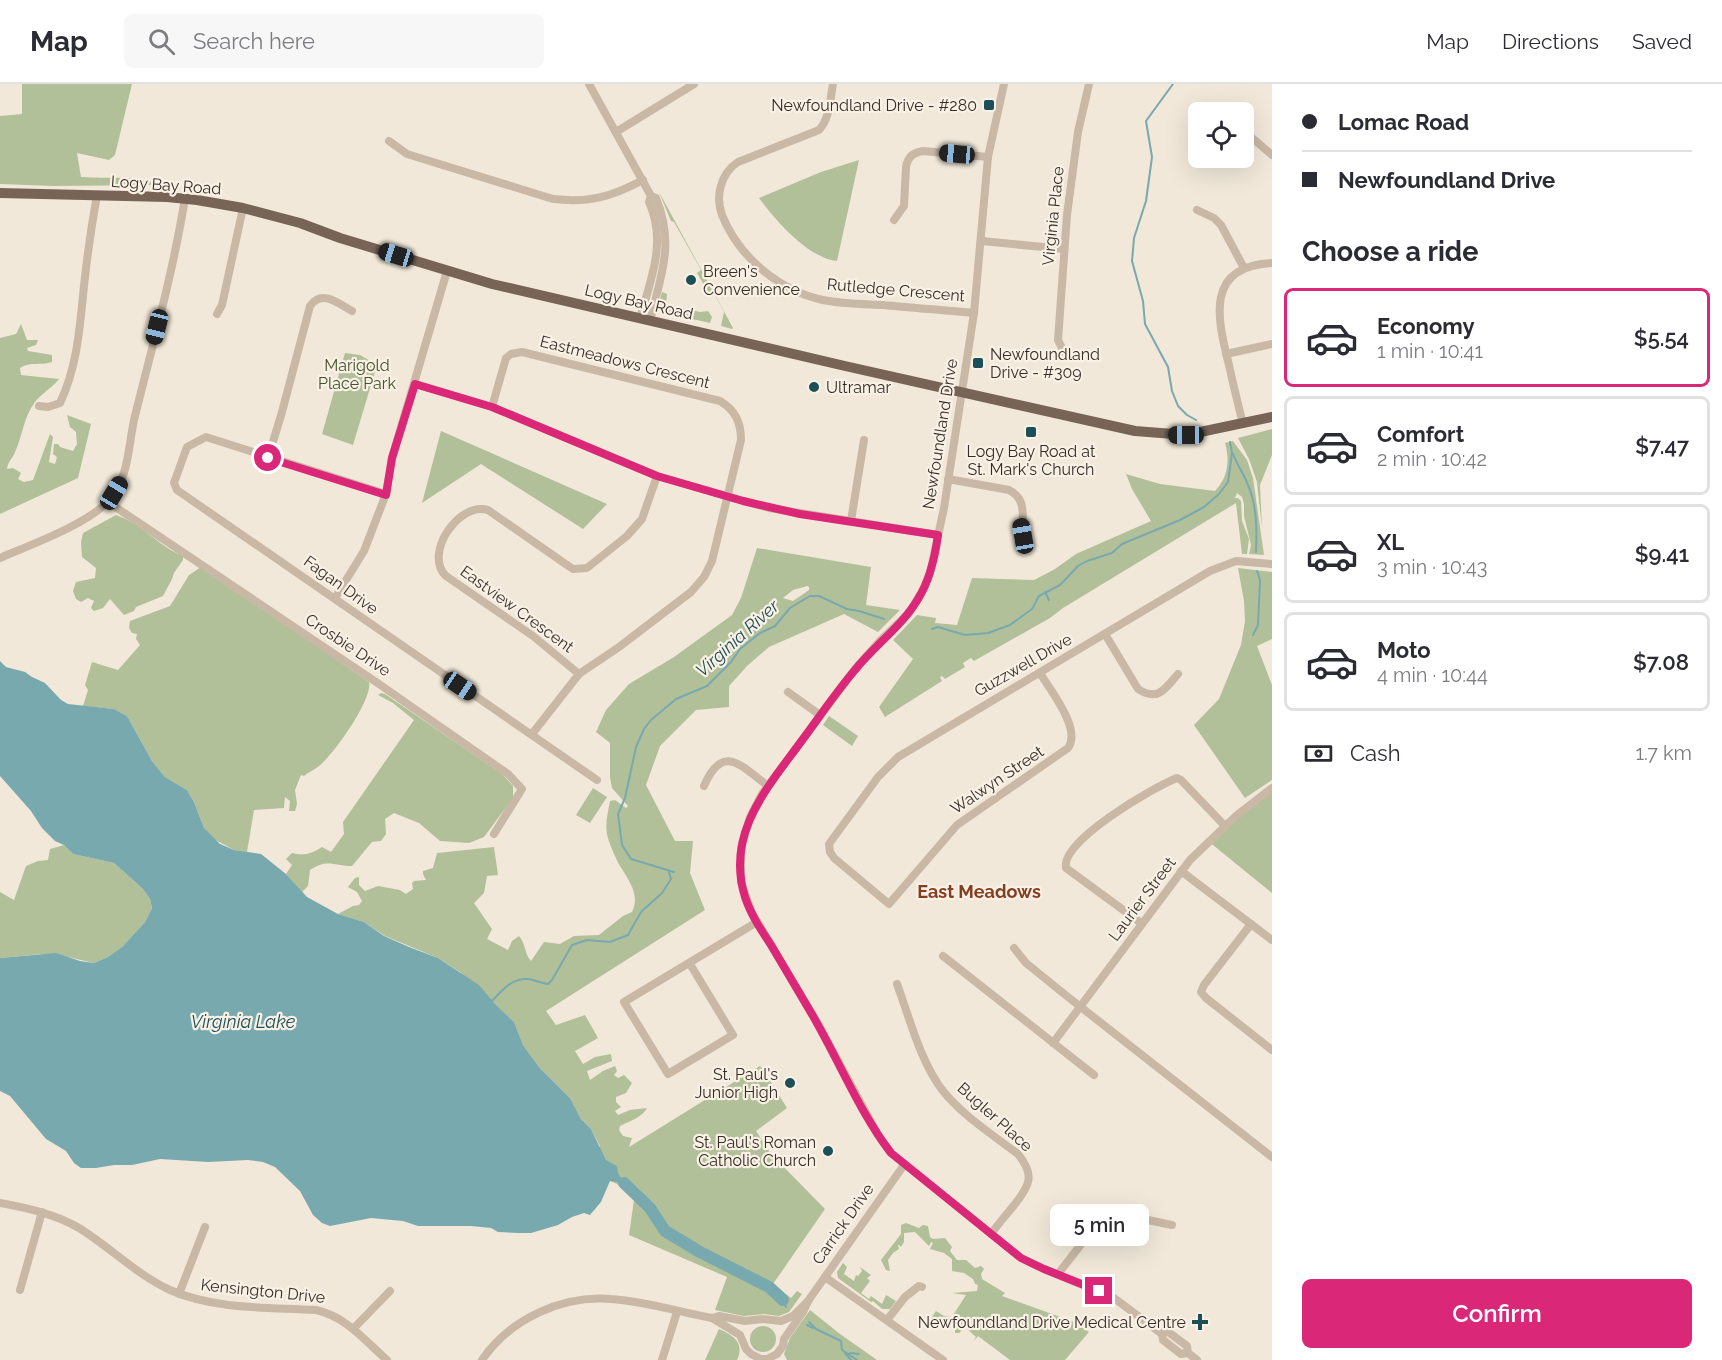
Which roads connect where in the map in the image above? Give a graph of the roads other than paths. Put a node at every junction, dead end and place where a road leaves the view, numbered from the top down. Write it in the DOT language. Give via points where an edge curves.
graph roads {
  1 [pos="589,84"];
  2 [pos="833,84"];
  3 [pos="1002,84"];
  4 [pos="1089,84"];
  5 [pos="688,85"];
  6 [pos="616,132"];
  7 [pos="1254,140"];
  8 [pos="388,141"];
  9 [pos="1272,155"];
  10 [pos="987,157"];
  11 [pos="643,180"];
  12 [pos="0,194"];
  13 [pos="97,195"];
  14 [pos="185,198"];
  15 [pos="243,208"];
  16 [pos="1197,210"];
  17 [pos="894,220"];
  18 [pos="982,241"];
  19 [pos="1064,249"];
  20 [pos="1272,263"];
  21 [pos="1244,268"];
  22 [pos="447,271"];
  23 [pos="352,311"];
  24 [pos="974,313"];
  25 [pos="217,314"];
  26 [pos="645,320"];
  27 [pos="1272,344"];
  28 [pos="1064,352"];
  29 [pos="1226,354"];
  30 [pos="415,384"];
  31 [pos="963,393"];
  32 [pos="39,406"];
  33 [pos="492,407"];
  34 [pos="1272,417"];
  35 [pos="1239,425"];
  36 [pos="864,440"];
  37 [pos="268,458"];
  38 [pos="657,476"];
  39 [pos="948,479"];
  40 [pos="386,495"];
  41 [pos="727,496"];
  42 [pos="108,502"];
  43 [pos="851,521"];
  44 [pos="938,535"];
  45 [pos="1023,536"];
  46 [pos="0,557"];
  47 [pos="1272,564"];
  48 [pos="335,598"];
  49 [pos="1105,634"];
  50 [pos="1040,673"];
  51 [pos="579,674"];
  52 [pos="1178,674"];
  53 [pos="788,692"];
  54 [pos="820,715"];
  55 [pos="532,734"];
  56 [pos="597,780"];
  57 [pos="704,786"];
  58 [pos="768,786"];
  59 [pos="1272,788"];
  60 [pos="1225,826"];
  61 [pos="494,834"];
  62 [pos="1181,871"];
  63 [pos="889,904"];
  64 [pos="757,922"];
  65 [pos="1141,923"];
  66 [pos="1251,924"];
  67 [pos="1272,940"];
  68 [pos="1014,948"];
  69 [pos="943,956"];
  70 [pos="690,964"];
  71 [pos="897,984"];
  72 [pos="1080,1007"];
  73 [pos="1053,1043"];
  74 [pos="1272,1050"];
  75 [pos="1095,1075"];
  76 [pos="1272,1157"];
  77 [pos="904,1165"];
  78 [pos="0,1203"];
  79 [pos="42,1212"];
  80 [pos="1172,1225"];
  81 [pos="205,1227"];
  82 [pos="991,1234"];
  83 [pos="1058,1274"];
  84 [pos="825,1277"];
  85 [pos="922,1287"];
  86 [pos="20,1290"];
  87 [pos="390,1291"];
  88 [pos="179,1294"];
  89 [pos="808,1301"];
  90 [pos="677,1312"];
  91 [pos="712,1318"];
  92 [pos="887,1320"];
  93 [pos="753,1321"];
  94 [pos="773,1322"];
  95 [pos="354,1328"];
  96 [pos="743,1338"];
  97 [pos="784,1340"];
  98 [pos="387,1360"];
  99 [pos="482,1360"];
  100 [pos="662,1360"];
  101 [pos="943,1360"];
  102 [pos="1197,1360"];
  1 -- 6 [label="street"];
  2 -- 24 [label="street, Rutledge Crescent" via="824,124 819,130 738,162 725,175 720,188 721,212 736,240 773,278 807,296"];
  3 -- 10 [label="street, Newfoundland Drive"];
  4 -- 19 [label="street, Virginia Place" via="1078,132"];
  5 -- 6 [label="street"];
  6 -- 11 [label="street"];
  7 -- 9 [label="street"];
  8 -- 11 [label="street" via="407,154 553,199 598,199"];
  10 -- 17 [label="street" via="922,151 913,154 906,167 904,206"];
  10 -- 18 [label="street, Newfoundland Drive"];
  11 -- 26 [label="street" via="656,198 665,223 667,248"];
  12 -- 13 [label="main road, Logy Bay Road"];
  13 -- 14 [label="main road, Logy Bay Road"];
  13 -- 32 [label="street" via="78,347 68,385 60,403"];
  14 -- 15 [label="main road, Logy Bay Road"];
  14 -- 42 [label="street" via="122,481"];
  15 -- 22 [label="main road, Logy Bay Road"];
  15 -- 25 [label="street"];
  16 -- 21 [label="street" via="1221,225"];
  18 -- 19 [label="street"];
  18 -- 24 [label="street, Newfoundland Drive"];
  19 -- 28 [label="street, Virginia Place" via="1058,340"];
  20 -- 21 [label="street"];
  21 -- 29 [label="street" via="1220,297 1218,311"];
  22 -- 26 [label="main road, Logy Bay Road"];
  22 -- 30 [label="street"];
  23 -- 37 [label="street" via="326,297 318,298 310,306"];
  24 -- 31 [label="street, Newfoundland Drive"];
  26 -- 31 [label="main road, Logy Bay Road"];
  27 -- 29 [label="street"];
  29 -- 35 [label="street"];
  30 -- 33 [label="street"];
  30 -- 40 [label="street" via="392,458"];
  31 -- 35 [label="main road, Logy Bay Road" via="1135,431 1198,434"];
  31 -- 39 [label="street, Newfoundland Drive"];
  33 -- 38 [label="street"];
  33 -- 41 [label="street, Eastmeadows Crescent" via="506,358 522,352 720,401 730,407 741,430"];
  34 -- 35 [label="main road, Logy Bay Road"];
  36 -- 43 [label="street"];
  37 -- 40 [label="street"];
  37 -- 48 [label="street, Fagan Drive" via="206,437 187,447 174,483 177,490"];
  38 -- 41 [label="street"];
  38 -- 51 [label="street, Eastview Crescent" via="646,510 635,528 587,568 573,569 481,508 459,517 440,549 438,564 446,576 533,636"];
  39 -- 44 [label="street, Newfoundland Drive"];
  39 -- 45 [label="street" via="1009,490 1017,495"];
  40 -- 48 [label="street" via="364,551"];
  41 -- 43 [label="street" via="769,508"];
  41 -- 51 [label="street" via="712,561 699,583"];
  42 -- 46 [label="street" via="88,518"];
  42 -- 61 [label="street, Crosbie Drive" via="508,774 522,789"];
  43 -- 44 [label="street"];
  44 -- 54 [label="street, Newfoundland Drive" via="930,573 918,600 855,669"];
  47 -- 49 [label="street, Guzzwell Drive" via="1243,561 1223,565"];
  48 -- 55 [label="street, Fagan Drive"];
  49 -- 50 [label="street, Guzzwell Drive"];
  49 -- 52 [label="street" via="1138,689 1147,694 1156,695"];
  50 -- 63 [label="street, Walwyn Street" via="1072,728 1072,743 957,825"];
  50 -- 63 [label="street, Guzzwell Drive" via="890,763 829,844 839,863"];
  51 -- 55 [label="street"];
  53 -- 54 [label="street"];
  54 -- 58 [label="street, Newfoundland Drive"];
  55 -- 56 [label="street, Fagan Drive"];
  57 -- 58 [label="street" via="710,771 721,762 731,761"];
  58 -- 64 [label="street, Newfoundland Drive" via="750,817 741,848 741,882"];
  59 -- 60 [label="street, Laurier Street"];
  60 -- 62 [label="street, Laurier Street"];
  60 -- 65 [label="street" via="1177,778 1102,822 1085,837 1067,859 1066,868"];
  62 -- 65 [label="street, Laurier Street"];
  62 -- 66 [label="street"];
  64 -- 70 [label="street"];
  64 -- 77 [label="street, Newfoundland Drive" via="881,1140"];
  65 -- 72 [label="street, Laurier Street"];
  66 -- 67 [label="street"];
  66 -- 74 [label="street" via="1201,992"];
  68 -- 72 [label="street" via="1026,963"];
  69 -- 73 [label="street"];
  70 -- 70 [label="street" via="733,1035 668,1074 624,1002"];
  71 -- 82 [label="street, Bugler Place" via="926,1061 943,1090 1026,1164 1027,1189"];
  72 -- 73 [label="street, Laurier Street"];
  72 -- 76 [label="street"];
  73 -- 75 [label="street"];
  77 -- 82 [label="street, Newfoundland Drive"];
  77 -- 84 [label="street, Carrick Drive"];
  78 -- 79 [label="street, Kensington Drive"];
  79 -- 86 [label="street"];
  79 -- 88 [label="street, Kensington Drive" via="77,1227 146,1276"];
  80 -- 83 [label="street" via="1119,1214 1104,1215"];
  81 -- 88 [label="street"];
  82 -- 83 [label="street, Newfoundland Drive" via="1021,1258"];
  83 -- 102 [label="street, Newfoundland Drive" via="1114,1299 1162,1334 1167,1331 1187,1346 1188,1353"];
  84 -- 89 [label="street, Carrick Drive"];
  84 -- 92 [label="street"];
  85 -- 92 [label="street" via="910,1292"];
  87 -- 95 [label="street"];
  88 -- 95 [label="street, Kensington Drive" via="232,1305 316,1310 341,1318"];
  89 -- 94 [label="street, Carrick Drive" via="793,1316"];
  89 -- 97 [label="street, Carrick Drive"];
  90 -- 91 [label="street, Carrick Drive"];
  90 -- 99 [label="street, Carrick Drive" via="610,1299 563,1303 524,1321 498,1340"];
  90 -- 100 [label="street"];
  91 -- 93 [label="street, Carrick Drive"];
  91 -- 96 [label="street, Carrick Drive"];
  92 -- 101 [label="street"];
  93 -- 94 [label="street, Carrick Drive"];
  93 -- 96 [label="street"];
  94 -- 97 [label="street"];
  95 -- 98 [label="street, Kensington Drive"];
  96 -- 97 [label="street, Carrick Drive" via="746,1349 761,1359 777,1354"];
}
